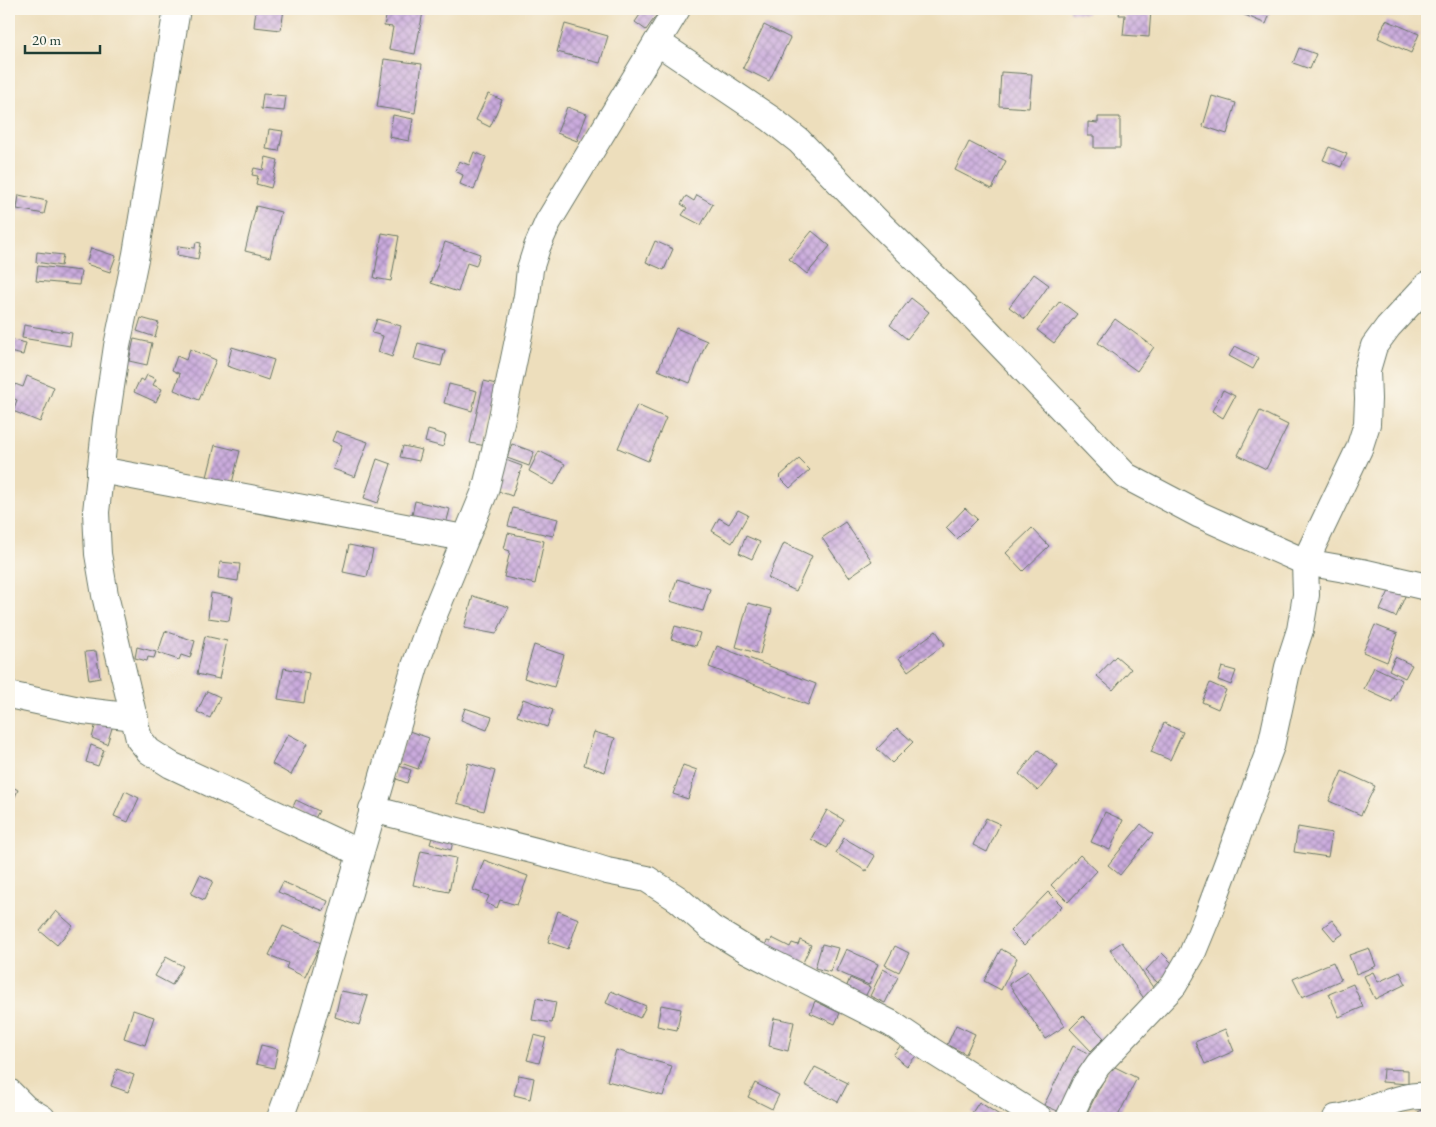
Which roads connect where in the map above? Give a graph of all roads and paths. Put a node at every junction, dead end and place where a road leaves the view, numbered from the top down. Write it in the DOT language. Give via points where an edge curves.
graph roads {
  1 [pos="177,9"];
  2 [pos="677,9"];
  3 [pos="657,42"];
  4 [pos="1427,285"];
  5 [pos="100,470"];
  6 [pos="464,538"];
  7 [pos="1305,562"];
  8 [pos="1427,587"];
  9 [pos="9,695"];
  10 [pos="135,717"];
  11 [pos="372,809"];
  12 [pos="360,853"];
  13 [pos="9,1092"];
  14 [pos="1427,1096"];
  15 [pos="42,1118"];
  16 [pos="280,1118"];
  17 [pos="1039,1118"];
  18 [pos="1069,1118"];
  19 [pos="1336,1118"];
  1 -- 5 [label="street" via="136,254 117,346"];
  2 -- 3 [label="street"];
  3 -- 6 [label="street" via="548,222 537,247 495,452 485,490"];
  3 -- 7 [label="street" via="798,141 952,294 1126,476 1200,515"];
  4 -- 7 [label="street" via="1374,346 1367,370 1366,424 1359,449"];
  5 -- 6 [label="street"];
  5 -- 10 [label="street" via="96,512 98,554 116,645"];
  6 -- 11 [label="street" via="415,666"];
  7 -- 8 [label="street"];
  7 -- 18 [label="street" via="1305,604 1271,746 1202,931 1174,985 1098,1065"];
  9 -- 10 [label="street"];
  10 -- 12 [label="street" via="139,739 158,758"];
  11 -- 12 [label="street"];
  11 -- 17 [label="street" via="607,872 647,878 678,899 711,928 747,950 892,1024"];
  12 -- 16 [label="street" via="295,1077"];
  13 -- 15 [label="street" via="25,1108"];
  14 -- 19 [label="street" via="1396,1100"];
}
